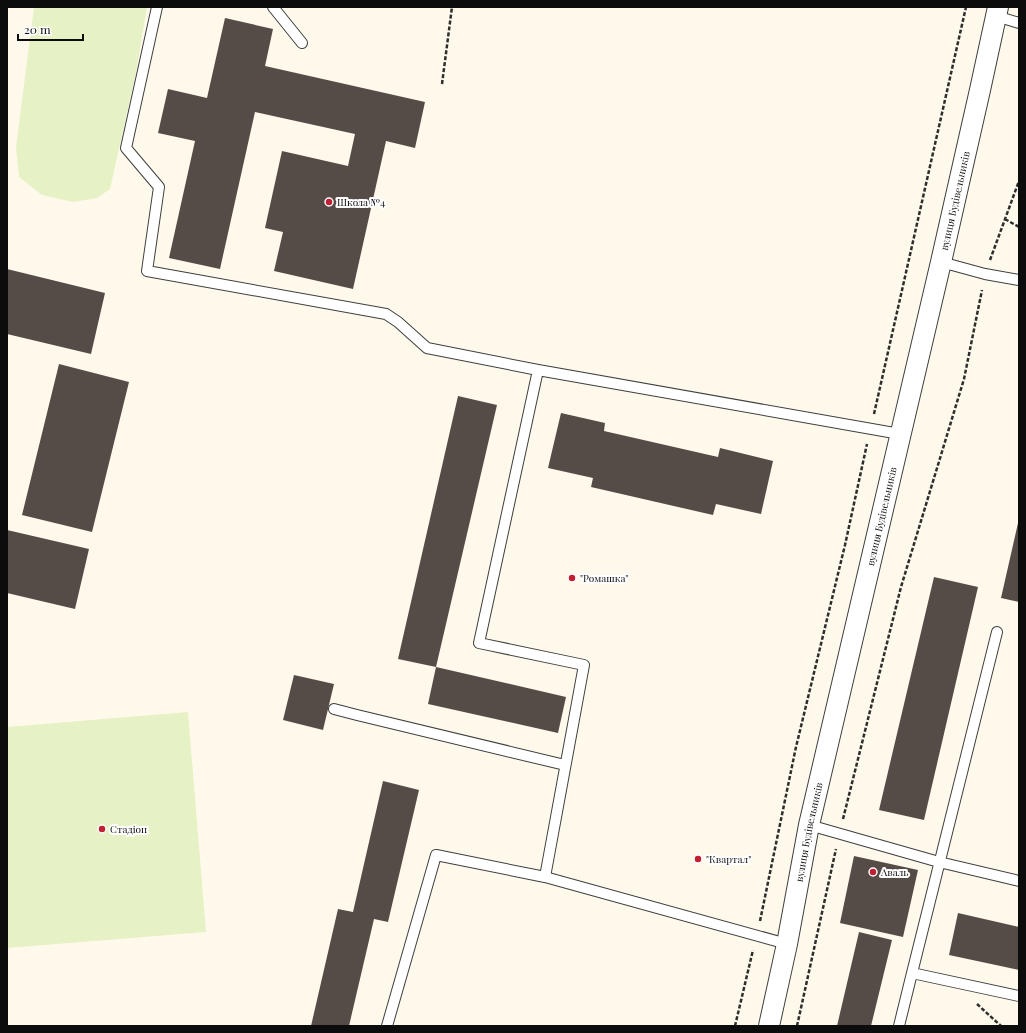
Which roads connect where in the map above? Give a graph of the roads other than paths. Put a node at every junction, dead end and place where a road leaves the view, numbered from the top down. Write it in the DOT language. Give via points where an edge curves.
graph roads {
  1 [pos="157,7"];
  2 [pos="273,7"];
  3 [pos="997,12"];
  4 [pos="1019,22"];
  5 [pos="302,42"];
  6 [pos="941,262"];
  7 [pos="1019,280"];
  8 [pos="538,370"];
  9 [pos="900,434"];
  10 [pos="997,632"];
  11 [pos="334,709"];
  12 [pos="565,765"];
  13 [pos="809,826"];
  14 [pos="939,862"];
  15 [pos="545,877"];
  16 [pos="1019,881"];
  17 [pos="787,944"];
  18 [pos="912,973"];
  19 [pos="1019,996"];
  20 [pos="386,1026"];
  21 [pos="769,1026"];
  22 [pos="899,1026"];
  1 -- 8 [label="lane" via="126,148 159,187 147,271 386,314 427,348"];
  2 -- 5 [label="lane"];
  3 -- 4 [label="lane"];
  3 -- 6 [label="street, вулиця Будівельників"];
  6 -- 7 [label="lane"];
  6 -- 9 [label="street, вулиця Будівельників"];
  8 -- 9 [label="lane"];
  8 -- 12 [label="lane" via="479,643 584,665"];
  9 -- 13 [label="street, вулиця Будівельників"];
  10 -- 14 [label="lane"];
  11 -- 12 [label="lane"];
  12 -- 15 [label="lane"];
  13 -- 14 [label="lane"];
  13 -- 17 [label="street, вулиця Будівельників"];
  14 -- 16 [label="lane"];
  14 -- 18 [label="lane"];
  15 -- 17 [label="lane"];
  15 -- 20 [label="lane" via="436,855"];
  17 -- 21 [label="street, вулиця Будівельників"];
  18 -- 19 [label="lane"];
  18 -- 22 [label="lane"];
}
